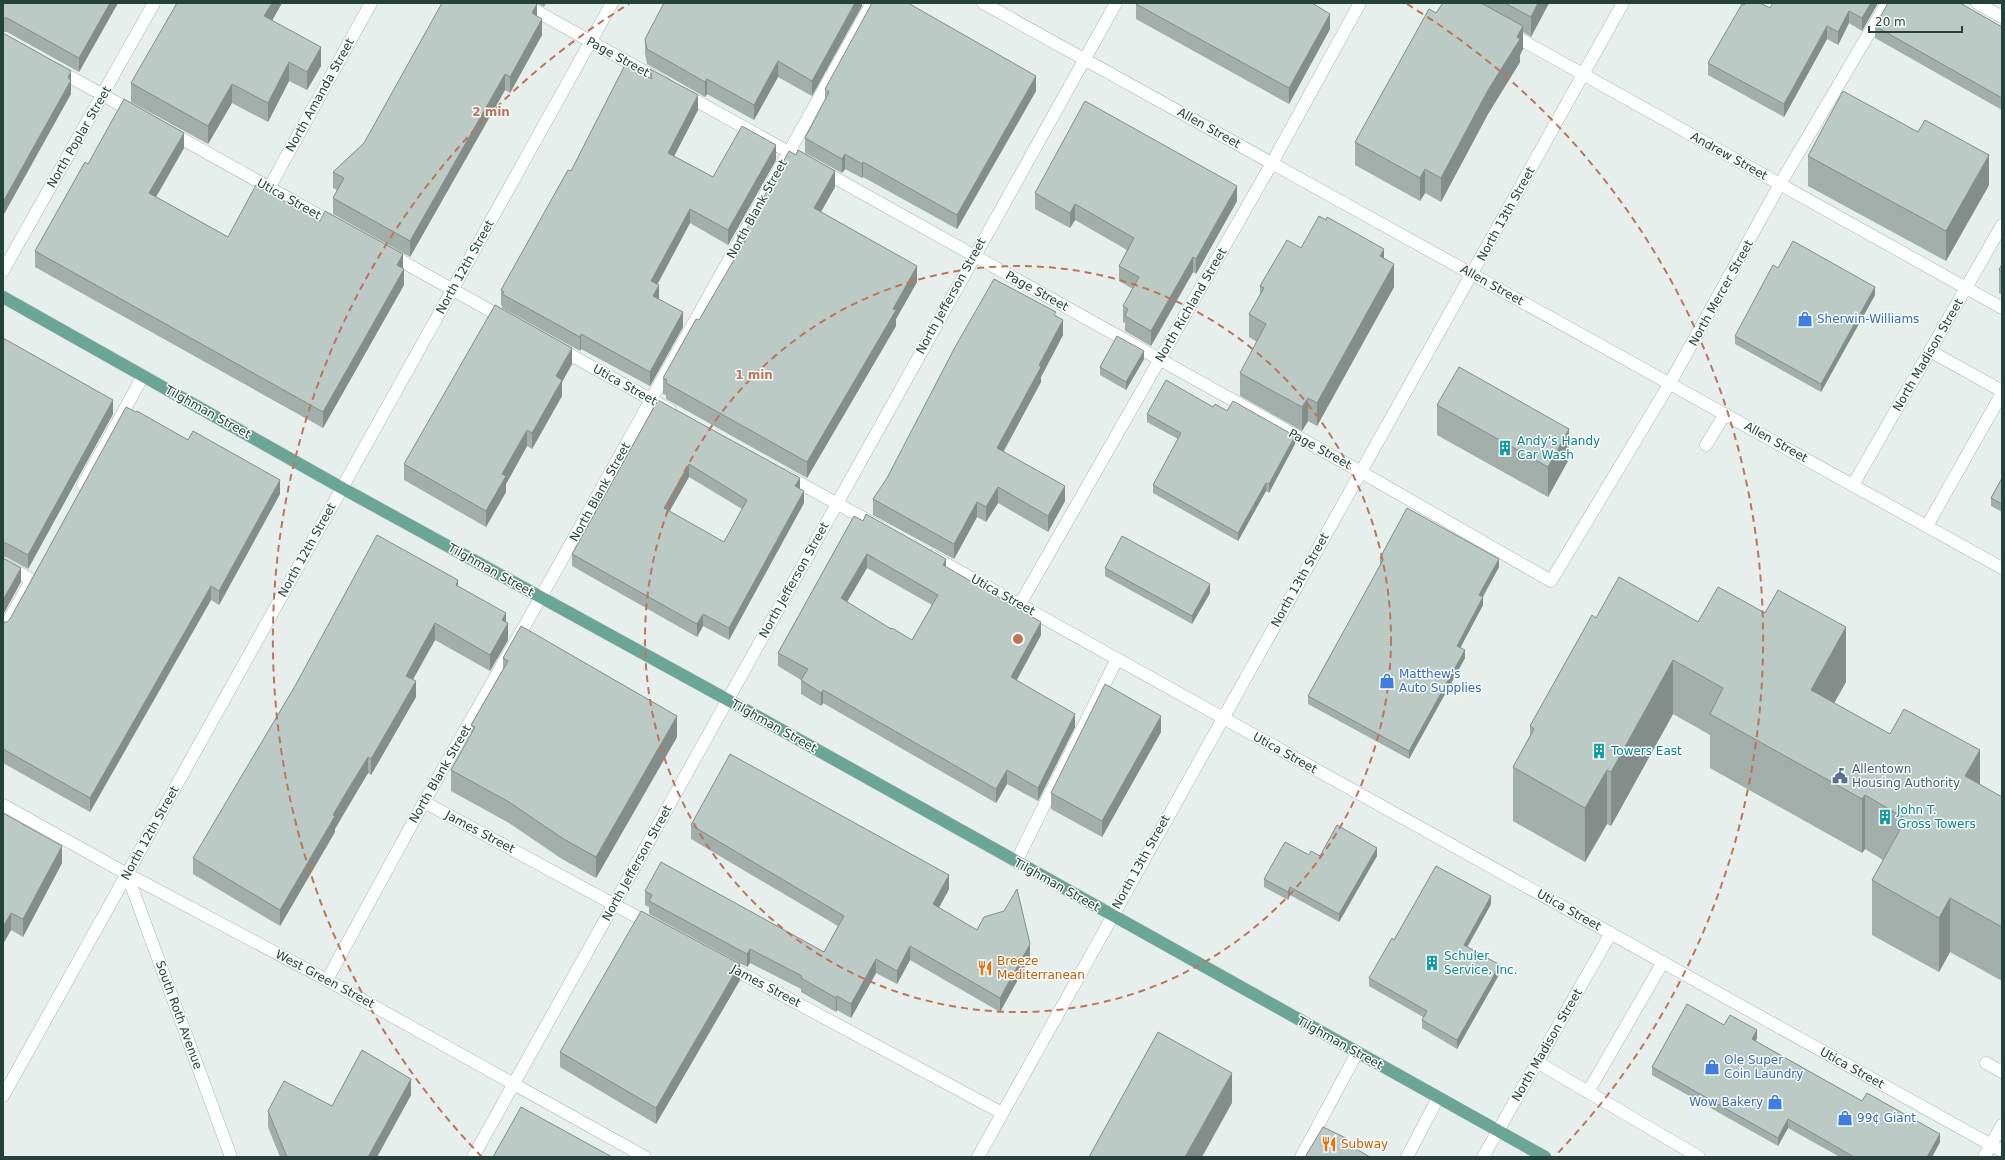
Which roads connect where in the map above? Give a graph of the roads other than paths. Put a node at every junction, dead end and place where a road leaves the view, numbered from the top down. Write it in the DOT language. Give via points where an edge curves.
graph roads {
  1 [pos="154,3"];
  2 [pos="371,3"];
  3 [pos="522,3"];
  4 [pos="612,3"];
  5 [pos="872,3"];
  6 [pos="983,3"];
  7 [pos="1116,3"];
  8 [pos="1360,3"];
  9 [pos="1623,3"];
  10 [pos="1887,3"];
  11 [pos="1977,3"];
  12 [pos="2002,17"];
  13 [pos="1496,26"];
  14 [pos="590,42"];
  15 [pos="1085,59"];
  16 [pos="50,65"];
  17 [pos="1583,74"];
  18 [pos="103,95"];
  19 [pos="145,118"];
  20 [pos="158,126"];
  21 [pos="788,152"];
  22 [pos="1272,163"];
  23 [pos="1780,184"];
  24 [pos="269,188"];
  25 [pos="2002,225"];
  26 [pos="344,229"];
  27 [pos="378,248"];
  28 [pos="974,256"];
  29 [pos="3,270"];
  30 [pos="1472,274"];
  31 [pos="1967,288"];
  32 [pos="453,289"];
  33 [pos="3,297"];
  34 [pos="2002,308"];
  35 [pos="514,324"];
  36 [pos="548,343"];
  37 [pos="1930,351"];
  38 [pos="1160,360"];
  39 [pos="143,376"];
  40 [pos="1670,384"];
  41 [pos="2002,392"];
  42 [pos="651,400"];
  43 [pos="1725,414"];
  44 [pos="678,415"];
  45 [pos="1706,445"];
  46 [pos="774,468"];
  47 [pos="1361,472"];
  48 [pos="1853,485"];
  49 [pos="342,488"];
  50 [pos="76,498"];
  51 [pos="836,503"];
  52 [pos="1927,526"];
  53 [pos="890,533"];
  54 [pos="923,551"];
  55 [pos="3,564"];
  56 [pos="39,566"];
  57 [pos="2002,568"];
  58 [pos="32,580"];
  59 [pos="1551,581"];
  60 [pos="541,597"];
  61 [pos="1020,604"];
  62 [pos="3,630"];
  63 [pos="1117,659"];
  64 [pos="728,700"];
  65 [pos="1222,719"];
  66 [pos="424,802"];
  67 [pos="3,805"];
  68 [pos="1016,862"];
  69 [pos="127,874"];
  70 [pos="613,904"];
  71 [pos="1111,915"];
  72 [pos="662,930"];
  73 [pos="1611,933"];
  74 [pos="718,961"];
  75 [pos="1663,962"];
  76 [pos="327,980"];
  77 [pos="1357,1053"];
  78 [pos="1537,1062"];
  79 [pos="1986,1063"];
  80 [pos="2002,1072"];
  81 [pos="514,1084"];
  82 [pos="1588,1092"];
  83 [pos="3,1096"];
  84 [pos="1438,1098"];
  85 [pos="1002,1114"];
  86 [pos="2002,1125"];
  87 [pos="1498,1131"];
  88 [pos="1991,1145"];
  89 [pos="2002,1151"];
  90 [pos="231,1157"];
  91 [pos="473,1157"];
  92 [pos="645,1157"];
  93 [pos="978,1157"];
  94 [pos="1301,1157"];
  95 [pos="1407,1157"];
  96 [pos="1483,1157"];
  97 [pos="1545,1157"];
  98 [pos="1699,1157"];
  99 [pos="1984,1157"];
  1 -- 18 [label="street, North Poplar Street"];
  2 -- 24 [label="street, North Amanda Street"];
  3 -- 14 [label="street, Page Street"];
  4 -- 14 [label="street, North 12th Street"];
  5 -- 21 [label="street, North Blank Street"];
  6 -- 15 [label="street, Allen Street"];
  7 -- 15 [label="street, North Jefferson Street"];
  8 -- 22 [label="street, North Richland Street"];
  9 -- 17 [label="street, North 13th Street"];
  10 -- 23 [label="street, North Mercer Street"];
  11 -- 12 [label="street"];
  13 -- 17 [label="street, Andrew Street"];
  14 -- 21 [label="street, Page Street"];
  14 -- 32 [label="street, North 12th Street"];
  15 -- 22 [label="street, Allen Street"];
  15 -- 28 [label="street, North Jefferson Street"];
  16 -- 18 [label="street"];
  17 -- 23 [label="street, Andrew Street"];
  17 -- 30 [label="street, North 13th Street"];
  18 -- 19 [label="street"];
  18 -- 29 [label="street, North Poplar Street"];
  20 -- 24 [label="street, Utica Street"];
  21 -- 28 [label="street, Page Street"];
  21 -- 42 [label="street, North Blank Street"];
  22 -- 30 [label="street, Allen Street"];
  22 -- 38 [label="street, North Richland Street"];
  23 -- 31 [label="street, Andrew Street"];
  23 -- 40 [label="street, North Mercer Street"];
  24 -- 26 [label="street, Utica Street"];
  25 -- 31 [label="street, North Madison Street"];
  27 -- 32 [label="street"];
  28 -- 38 [label="street, Page Street"];
  28 -- 51 [label="street, North Jefferson Street"];
  30 -- 40 [label="street, Allen Street"];
  30 -- 47 [label="street, North 13th Street"];
  31 -- 34 [label="street, Andrew Street"];
  31 -- 37 [label="street, North Madison Street"];
  32 -- 35 [label="street"];
  32 -- 49 [label="street, North 12th Street"];
  33 -- 39 [label="main road, Tilghman Street"];
  36 -- 42 [label="street, Utica Street"];
  37 -- 41 [label="street"];
  37 -- 48 [label="street, North Madison Street"];
  38 -- 47 [label="street, Page Street"];
  38 -- 61 [label="street, North Richland Street"];
  39 -- 49 [label="main road, Tilghman Street"];
  39 -- 50 [label="street"];
  40 -- 43 [label="street, Allen Street"];
  40 -- 59 [label="street, North Mercer Street"];
  41 -- 52 [label="street"];
  42 -- 44 [label="street, Utica Street"];
  42 -- 60 [label="street, North Blank Street"];
  43 -- 45 [label="street"];
  43 -- 48 [label="street, Allen Street"];
  46 -- 51 [label="street"];
  47 -- 59 [label="street, Page Street"];
  47 -- 65 [label="street, North 13th Street"];
  48 -- 52 [label="street, Allen Street"];
  49 -- 60 [label="main road, Tilghman Street"];
  49 -- 69 [label="street, North 12th Street"];
  51 -- 53 [label="street"];
  51 -- 64 [label="street, North Jefferson Street"];
  52 -- 57 [label="street, Allen Street"];
  54 -- 61 [label="street, Utica Street"];
  55 -- 58 [label="street"];
  56 -- 58 [label="street"];
  58 -- 62 [label="street"];
  60 -- 64 [label="main road, Tilghman Street"];
  60 -- 66 [label="street, North Blank Street"];
  61 -- 63 [label="street, Utica Street"];
  63 -- 65 [label="street, Utica Street"];
  63 -- 68 [label="street"];
  64 -- 68 [label="main road, Tilghman Street"];
  64 -- 70 [label="street, North Jefferson Street"];
  65 -- 71 [label="street, North 13th Street"];
  65 -- 73 [label="street, Utica Street"];
  66 -- 70 [label="street, James Street"];
  66 -- 76 [label="street, North Blank Street"];
  67 -- 69 [label="street, West Green Street"];
  68 -- 71 [label="main road, Tilghman Street"];
  69 -- 76 [label="street, West Green Street"];
  69 -- 83 [label="street, North 12th Street"];
  69 -- 90 [label="street, South Roth Avenue"];
  70 -- 72 [label="street, James Street"];
  70 -- 81 [label="street, North Jefferson Street"];
  71 -- 77 [label="main road, Tilghman Street"];
  71 -- 85 [label="street, North 13th Street"];
  73 -- 75 [label="street, Utica Street"];
  73 -- 78 [label="street, North Madison Street"];
  74 -- 85 [label="street, James Street"];
  75 -- 82 [label="street"];
  75 -- 88 [label="street, Utica Street"];
  76 -- 81 [label="street, West Green Street"];
  77 -- 84 [label="main road, Tilghman Street"];
  77 -- 94 [label="street"];
  78 -- 82 [label="street"];
  78 -- 87 [label="street, North Madison Street"];
  79 -- 80 [label="street"];
  81 -- 91 [label="street, North Jefferson Street"];
  81 -- 92 [label="street, West Green Street"];
  82 -- 98 [label="street"];
  84 -- 87 [label="main road, Tilghman Street"];
  84 -- 95 [label="street"];
  85 -- 93 [label="street, North 13th Street"];
  86 -- 88 [label="street"];
  87 -- 96 [label="street, North Madison Street"];
  87 -- 97 [label="main road, Tilghman Street"];
  88 -- 89 [label="street, Utica Street"];
  88 -- 99 [label="street"];
}
